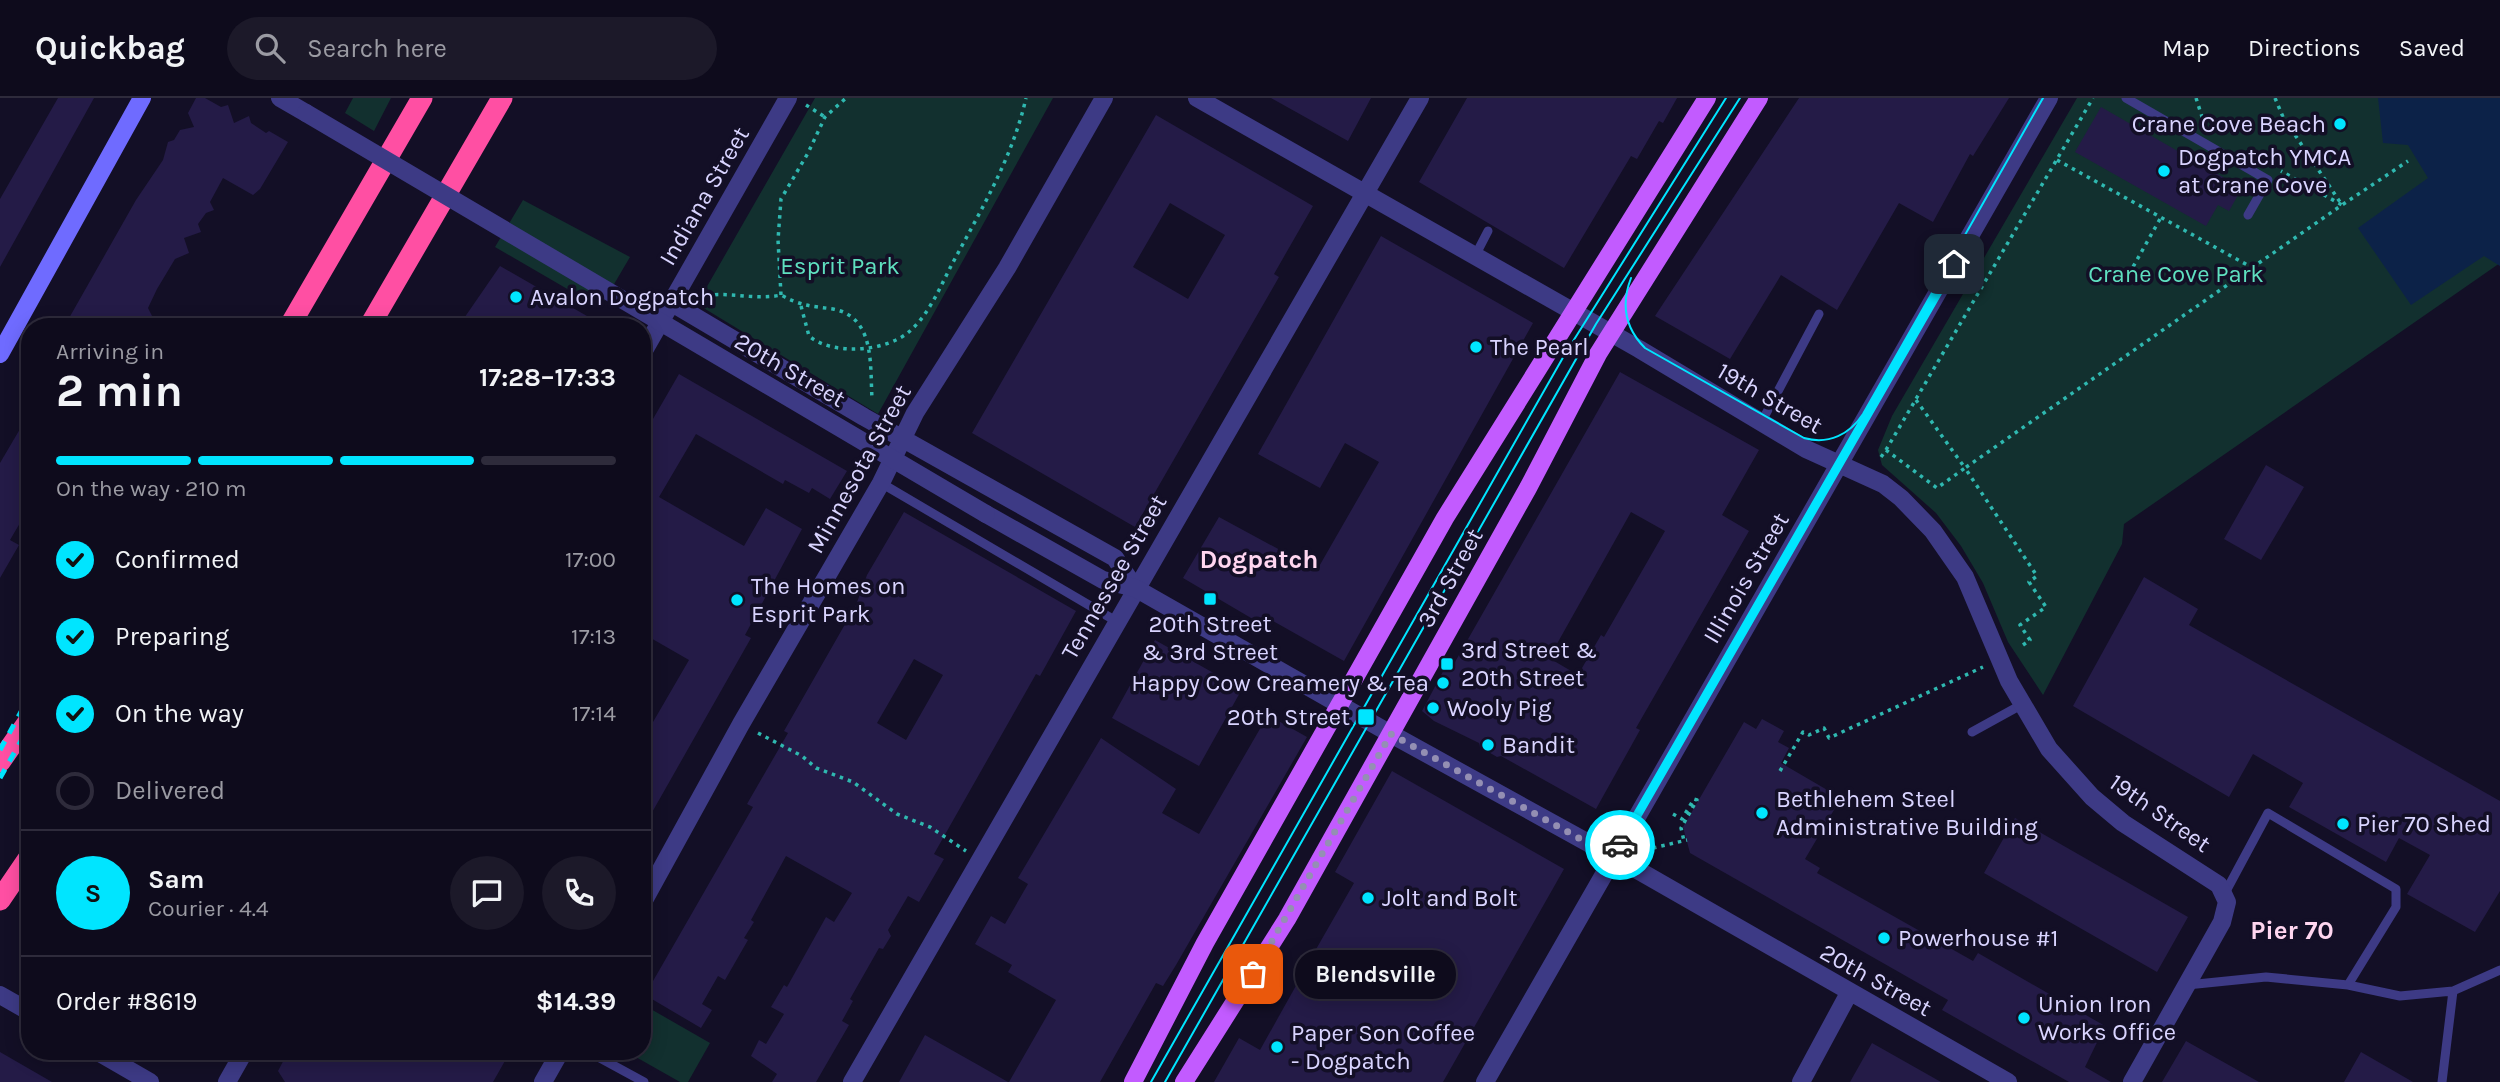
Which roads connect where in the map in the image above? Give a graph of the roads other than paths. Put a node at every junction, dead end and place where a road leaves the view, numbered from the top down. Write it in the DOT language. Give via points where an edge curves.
graph roads {
  1 [pos="142,98"];
  2 [pos="280,98"];
  3 [pos="422,98"];
  4 [pos="502,98"];
  5 [pos="1104,98"];
  6 [pos="1197,98"];
  7 [pos="1420,98"];
  8 [pos="1707,98"];
  9 [pos="1759,98"];
  10 [pos="2049,98"];
  11 [pos="2126,98"];
  12 [pos="796,101"];
  13 [pos="1366,194"];
  14 [pos="2248,215"];
  15 [pos="1488,231"];
  16 [pos="1475,256"];
  17 [pos="672,303"];
  18 [pos="1572,311"];
  19 [pos="1819,314"];
  20 [pos="294,318"];
  21 [pos="374,318"];
  22 [pos="1611,332"];
  23 [pos="651,339"];
  24 [pos="0,354"];
  25 [pos="1761,423"];
  26 [pos="903,439"];
  27 [pos="1841,465"];
  28 [pos="881,484"];
  29 [pos="1135,588"];
  30 [pos="1116,621"];
  31 [pos="1340,705"];
  32 [pos="2021,705"];
  33 [pos="21,732"];
  34 [pos="1972,732"];
  35 [pos="1391,734"];
  36 [pos="0,762"];
  37 [pos="1613,857"];
  38 [pos="21,869"];
  39 [pos="651,888"];
  40 [pos="2225,893"];
  41 [pos="0,900"];
  42 [pos="2500,970"];
  43 [pos="2187,985"];
  44 [pos="2348,985"];
  45 [pos="2453,992"];
  46 [pos="1849,993"];
  47 [pos="0,995"];
  48 [pos="21,1007"];
  49 [pos="111,1060"];
  50 [pos="239,1060"];
  51 [pos="557,1060"];
  52 [pos="604,1060"];
  53 [pos="550,1080"];
  54 [pos="150,1082"];
  55 [pos="227,1082"];
  56 [pos="644,1082"];
  57 [pos="852,1082"];
  58 [pos="1133,1082"];
  59 [pos="1184,1082"];
  60 [pos="1485,1082"];
  61 [pos="1801,1082"];
  62 [pos="2008,1082"];
  63 [pos="2132,1082"];
  64 [pos="2442,1082"];
  1 -- 24 [label="main road"];
  2 -- 29 [label="street, 20th Street, bridge" via="986,514 1103,580"];
  3 -- 20 [label="highway"];
  4 -- 21 [label="highway"];
  5 -- 26 [label="street, Minnesota Street"];
  6 -- 13 [label="street, 19th Street"];
  7 -- 13 [label="street, Tennessee Street"];
  8 -- 18 [label="main road, 3rd Street"];
  9 -- 22 [label="main road, 3rd Street"];
  10 -- 27 [label="street, Illinois Street"];
  11 -- 14 [label="lane" via="2268,180"];
  12 -- 17 [label="street, Indiana Street"];
  13 -- 16 [label="street, 19th Street"];
  13 -- 29 [label="street, Tennessee Street"];
  15 -- 16 [label="lane"];
  16 -- 18 [label="street, 19th Street"];
  17 -- 23 [label="street, Indiana Street"];
  17 -- 26 [label="street, 20th Street"];
  18 -- 22 [label="street, 19th Street"];
  18 -- 31 [label="main road, 3rd Street" via="1445,518"];
  19 -- 25 [label="lane"];
  22 -- 25 [label="street, 19th Street"];
  22 -- 35 [label="main road, 3rd Street"];
  25 -- 27 [label="street, 19th Street"];
  26 -- 28 [label="street, Minnesota Street"];
  26 -- 29 [label="street, 20th Street" via="1115,558"];
  27 -- 32 [label="street, 19th Street" via="1882,484 1933,531 1965,577"];
  27 -- 37 [label="street, Illinois Street"];
  28 -- 30 [label="lane"];
  28 -- 39 [label="street, Minnesota Street"];
  29 -- 30 [label="street, Tennessee Street"];
  29 -- 31 [label="street, 20th Street"];
  30 -- 57 [label="street, Tennessee Street"];
  31 -- 35 [label="street, 20th Street"];
  31 -- 58 [label="main road, 3rd Street" via="1205,943"];
  32 -- 34 [label="lane"];
  32 -- 40 [label="street, 19th Street" via="2049,750 2092,797 2154,846 2212,878"];
  33 -- 36 [label="highway"];
  35 -- 37 [label="street, 20th Street"];
  35 -- 59 [label="main road, 3rd Street" via="1266,955"];
  37 -- 46 [label="street, 20th Street"];
  37 -- 60 [label="street, Illinois Street"];
  38 -- 41 [label="highway"];
  40 -- 43 [label="street" via="2222,922"];
  40 -- 44 [label="lane" via="2268,813 2396,889 2396,907"];
  42 -- 45 [label="lane"];
  43 -- 44 [label="lane" via="2266,977"];
  43 -- 63 [label="street"];
  44 -- 45 [label="lane" via="2400,996"];
  45 -- 64 [label="lane"];
  46 -- 61 [label="street"];
  46 -- 62 [label="street, 20th Street"];
  47 -- 48 [label="street"];
  49 -- 54 [label="street"];
  50 -- 55 [label="street"];
  51 -- 53 [label="street"];
  52 -- 56 [label="lane"];
}
